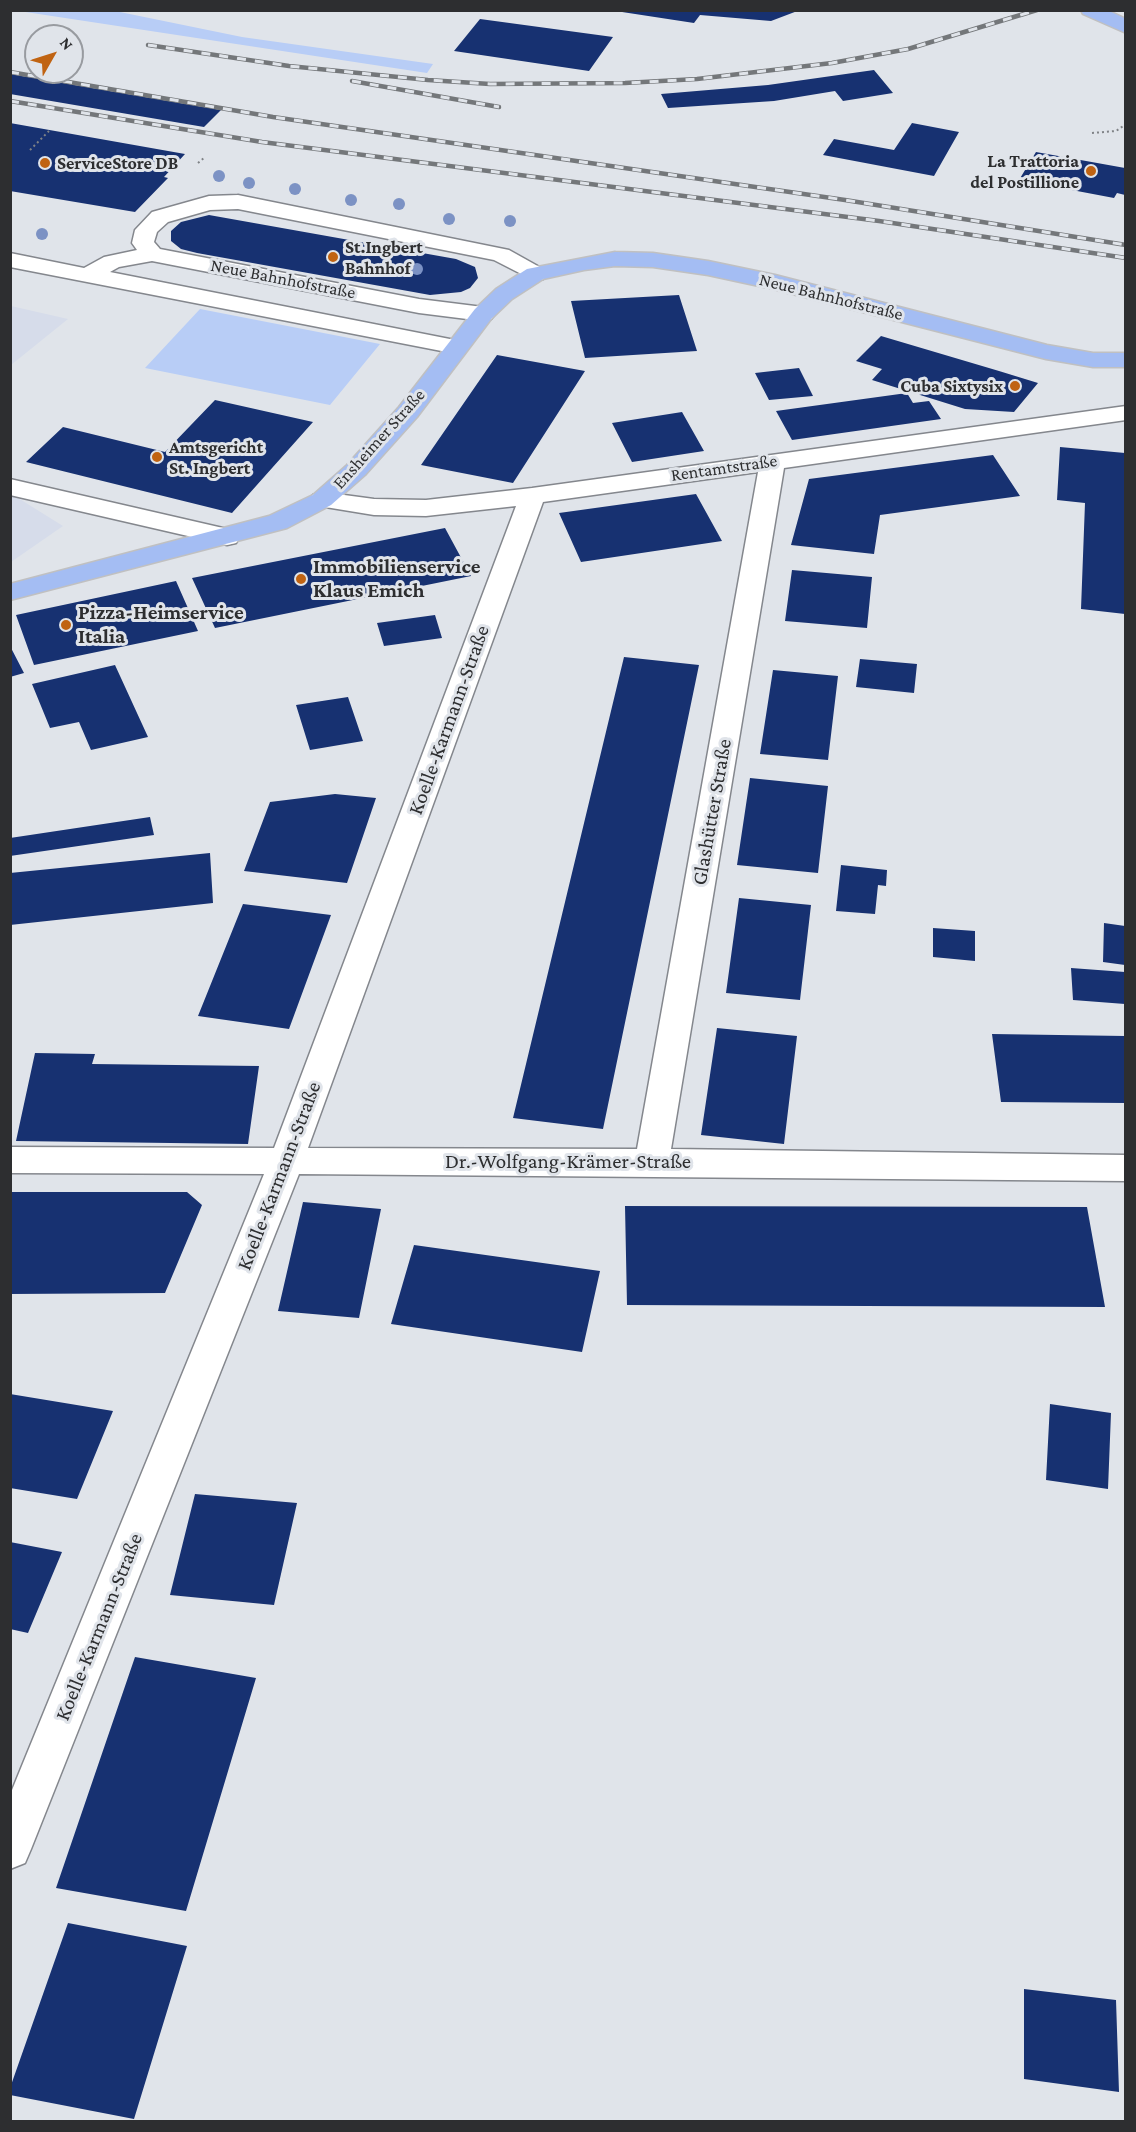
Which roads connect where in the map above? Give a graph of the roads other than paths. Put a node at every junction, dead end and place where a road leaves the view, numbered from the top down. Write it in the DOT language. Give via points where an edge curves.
graph roads {
  1 [pos="1090,10"];
  2 [pos="1125,27"];
  3 [pos="152,254"];
  4 [pos="10,260"];
  5 [pos="535,274"];
  6 [pos="87,276"];
  7 [pos="483,314"];
  8 [pos="457,347"];
  9 [pos="1125,360"];
  10 [pos="1125,413"];
  11 [pos="773,461"];
  12 [pos="10,487"];
  13 [pos="532,496"];
  14 [pos="322,500"];
  15 [pos="226,537"];
  16 [pos="10,592"];
  17 [pos="10,1160"];
  18 [pos="286,1160"];
  19 [pos="652,1162"];
  20 [pos="1125,1168"];
  21 [pos="10,1849"];
  1 -- 2 [label="main road"];
  3 -- 5 [label="street" via="143,243 146,230 160,217 209,203 238,202 501,255"];
  3 -- 6 [label="street, Neue Bahnhofstraße" via="112,262"];
  3 -- 7 [label="street, Neue Bahnhofstraße" via="419,306"];
  4 -- 6 [label="street, Neue Bahnhofstraße"];
  5 -- 7 [label="main road, Ensheimer Straße" via="504,294"];
  5 -- 9 [label="main road, Neue Bahnhofstraße" via="615,259 708,268 1046,352 1093,360"];
  6 -- 8 [label="street, Neue Bahnhofstraße"];
  7 -- 8 [label="main road, Ensheimer Straße"];
  8 -- 14 [label="main road, Ensheimer Straße" via="408,412 356,470"];
  10 -- 11 [label="street, Rentamtstraße"];
  11 -- 13 [label="street, Rentamtstraße"];
  11 -- 19 [label="street, Glashütter Straße"];
  12 -- 15 [label="street"];
  13 -- 14 [label="street, Rentamtstraße" via="426,507 374,507"];
  13 -- 18 [label="street, Koelle-Karmann-Straße"];
  14 -- 15 [label="main road, Ensheimer Straße" via="278,522"];
  15 -- 16 [label="main road, Ensheimer Straße"];
  17 -- 18 [label="street, Dr.-Wolfgang-Krämer-Straße"];
  18 -- 19 [label="street, Dr.-Wolfgang-Krämer-Straße"];
  18 -- 21 [label="street, Koelle-Karmann-Straße"];
  19 -- 20 [label="street, Dr.-Wolfgang-Krämer-Straße"];
}
